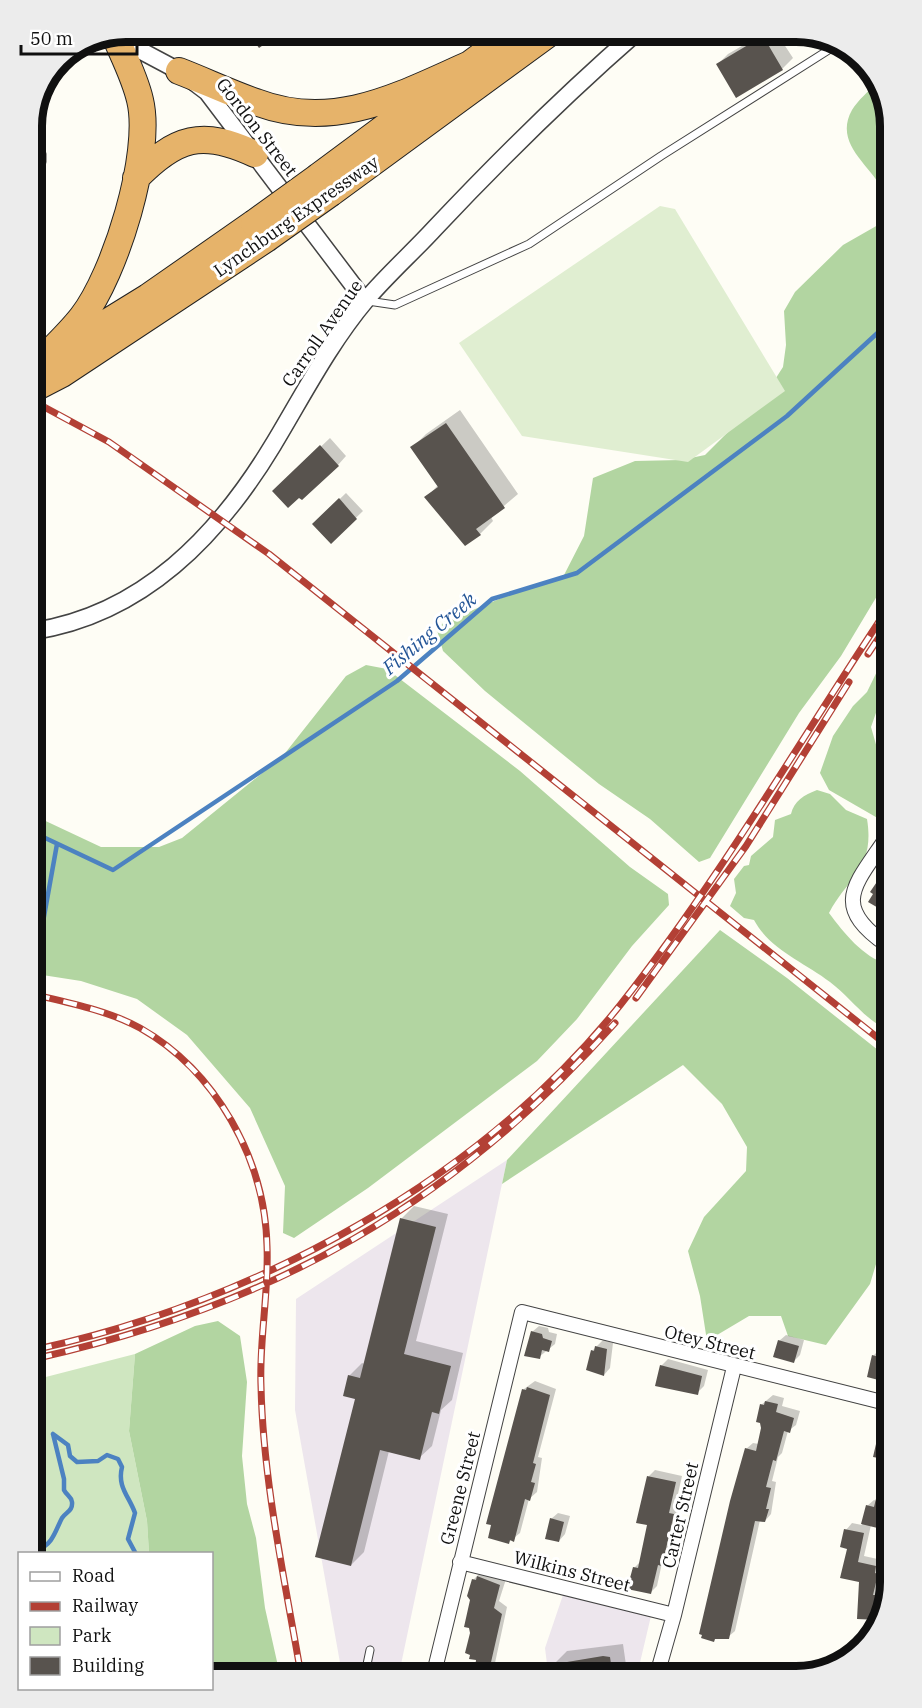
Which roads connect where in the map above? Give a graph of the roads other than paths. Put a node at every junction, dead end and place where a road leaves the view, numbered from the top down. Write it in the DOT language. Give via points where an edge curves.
graph roads {
  1 [pos="126,42"];
  2 [pos="500,42"];
  3 [pos="536,42"];
  4 [pos="625,42"];
  5 [pos="118,43"];
  6 [pos="830,49"];
  7 [pos="470,64"];
  8 [pos="179,71"];
  9 [pos="255,154"];
  10 [pos="136,178"];
  11 [pos="325,184"];
  12 [pos="366,301"];
  13 [pos="42,365"];
  14 [pos="42,370"];
  15 [pos="42,629"];
  16 [pos="880,848"];
  17 [pos="880,940"];
  18 [pos="522,1312"];
  19 [pos="734,1367"];
  20 [pos="880,1402"];
  21 [pos="460,1562"];
  22 [pos="674,1615"];
  23 [pos="370,1650"];
  24 [pos="367,1666"];
  25 [pos="436,1666"];
  26 [pos="659,1666"];
  1 -- 8 [label="street, Gordon Street"];
  2 -- 7 [label="highway, Lynchburg Expressway"];
  3 -- 11 [label="highway, Lynchburg Expressway"];
  4 -- 12 [label="street, Carroll Avenue" via="561,98"];
  5 -- 10 [label="highway" via="141,101"];
  6 -- 12 [label="lane" via="528,244 395,306"];
  7 -- 8 [label="highway" via="393,99 362,109 327,113 296,112 256,103"];
  7 -- 11 [label="highway, Lynchburg Expressway"];
  8 -- 9 [label="street, Gordon Street" via="207,92"];
  9 -- 10 [label="highway" via="214,139 194,140 158,155"];
  9 -- 12 [label="street, Gordon Street"];
  10 -- 13 [label="highway" via="119,243 103,283"];
  11 -- 14 [label="highway, Lynchburg Expressway, bridge" via="260,231 148,297"];
  12 -- 15 [label="street, Carroll Avenue" via="238,496 185,556 159,580 84,621"];
  16 -- 17 [label="street" via="853,889 856,916"];
  18 -- 19 [label="street, Otey Street"];
  18 -- 21 [label="street, Greene Street"];
  19 -- 20 [label="street, Otey Street"];
  19 -- 22 [label="street, Carter Street"];
  21 -- 22 [label="street, Wilkins Street"];
  21 -- 25 [label="street, Greene Street"];
  22 -- 26 [label="street, Carter Street"];
  23 -- 24 [label="lane"];
}
